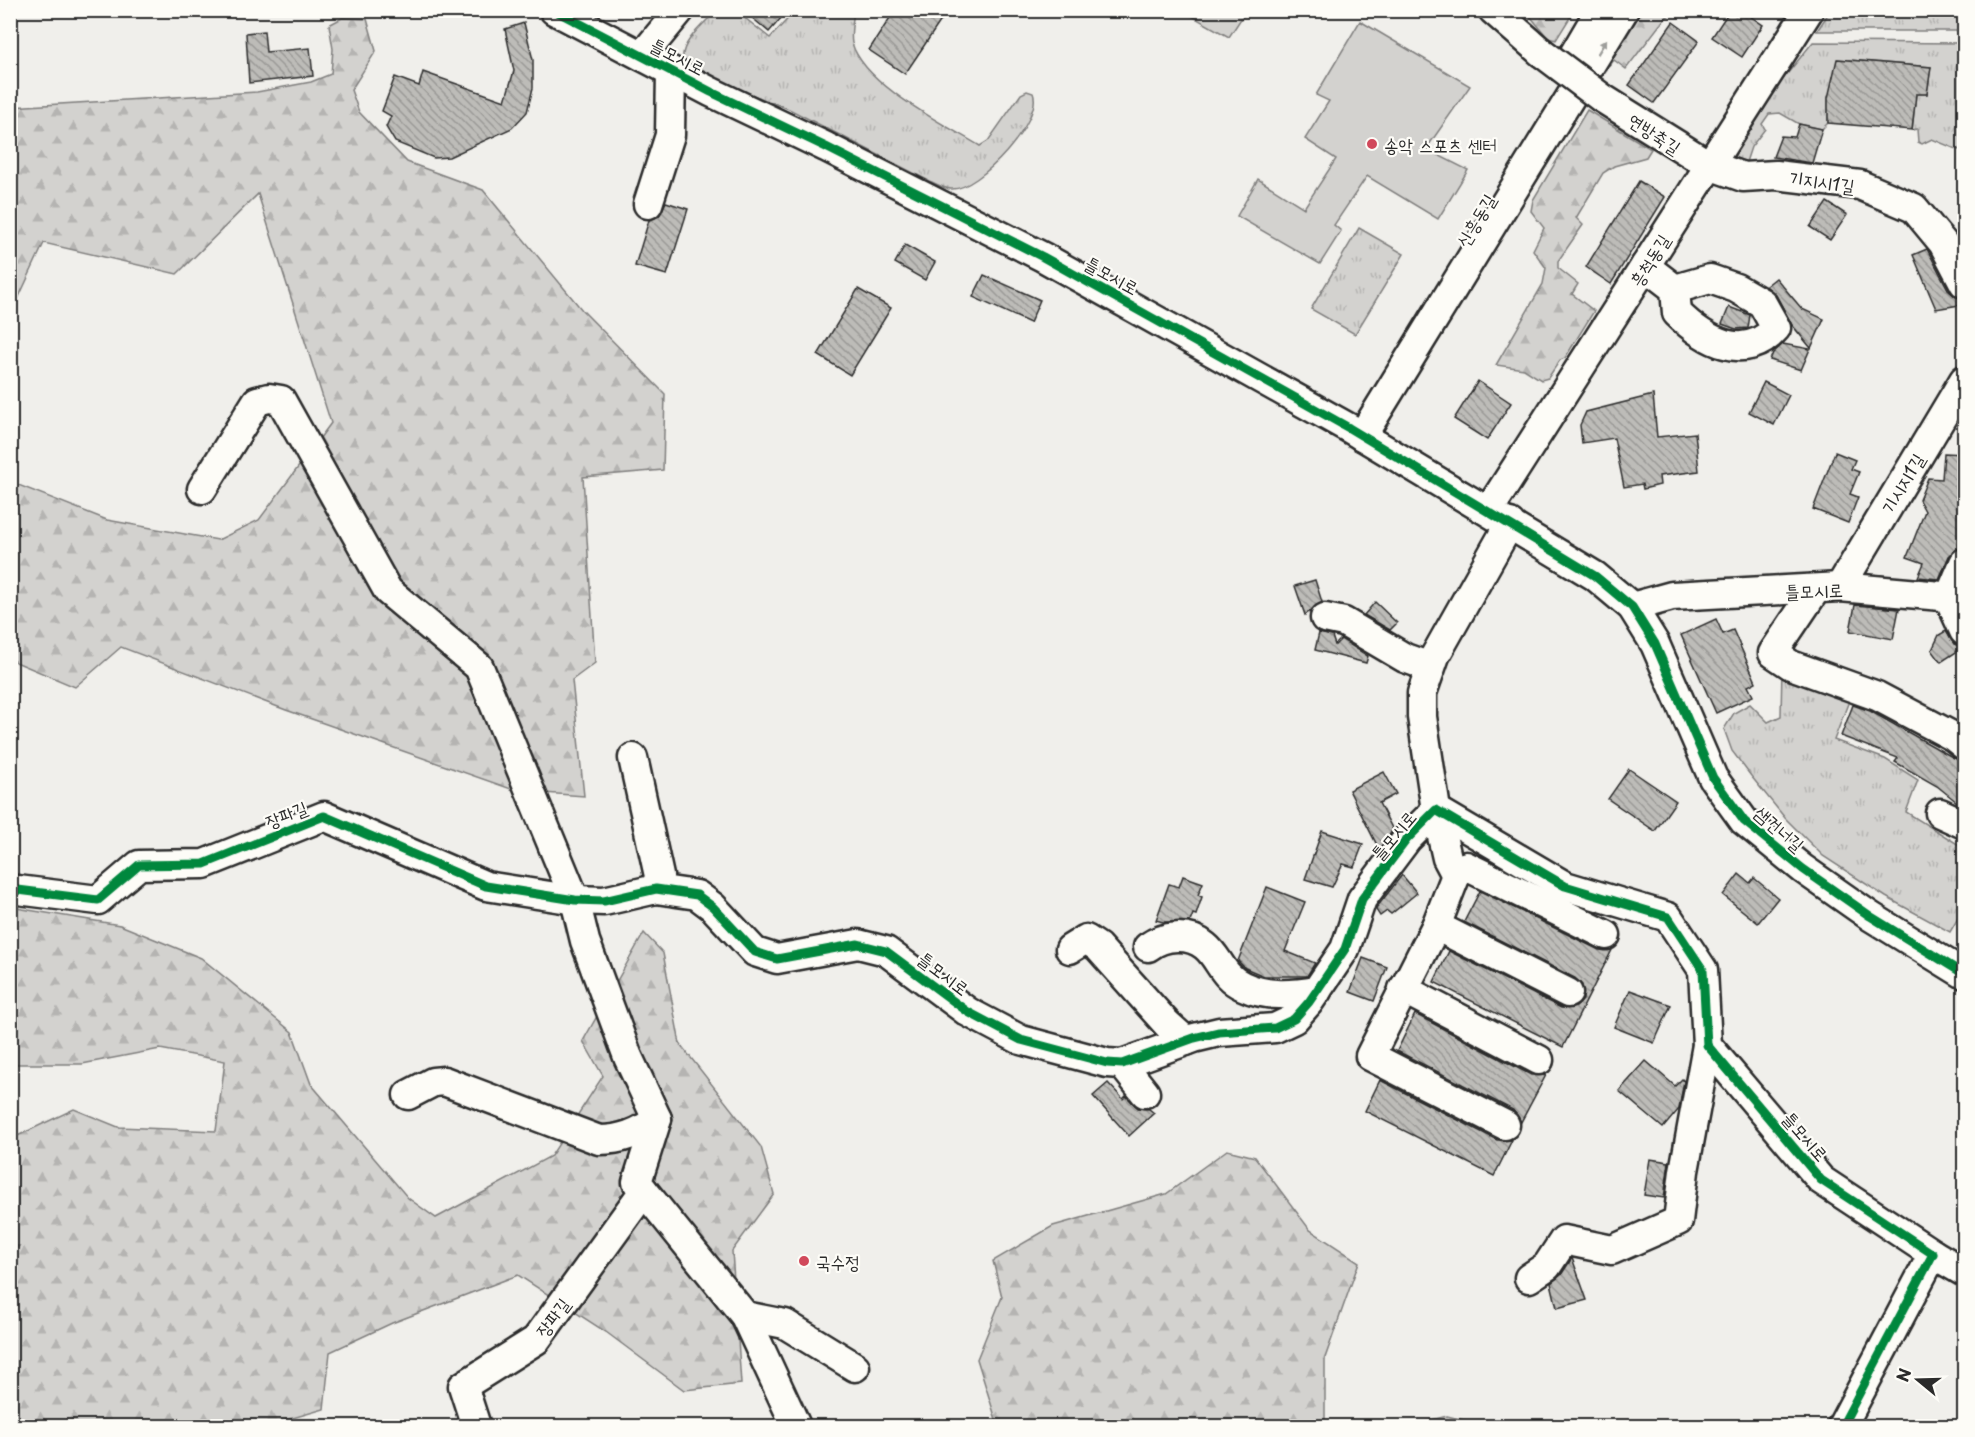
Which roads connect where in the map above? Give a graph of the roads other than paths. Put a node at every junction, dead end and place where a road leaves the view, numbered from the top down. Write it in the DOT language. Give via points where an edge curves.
graph roads {
  1 [pos="554,10"];
  2 [pos="1492,10"];
  3 [pos="1600,10"];
  4 [pos="1624,10"];
  5 [pos="1809,10"];
  6 [pos="677,11"];
  7 [pos="1525,32"];
  8 [pos="642,56"];
  9 [pos="671,72"];
  10 [pos="1709,165"];
  11 [pos="648,204"];
  12 [pos="1645,266"];
  13 [pos="1965,283"];
  14 [pos="1675,289"];
  15 [pos="1965,380"];
  16 [pos="1355,432"];
  17 [pos="202,489"];
  18 [pos="1500,517"];
  19 [pos="1965,563"];
  20 [pos="1828,588"];
  21 [pos="1957,598"];
  22 [pos="1632,607"];
  23 [pos="1325,618"];
  24 [pos="1965,631"];
  25 [pos="1430,667"];
  26 [pos="1965,746"];
  27 [pos="633,758"];
  28 [pos="1436,810"];
  29 [pos="1456,875"];
  30 [pos="10,889"];
  31 [pos="656,889"];
  32 [pos="575,900"];
  33 [pos="1436,926"];
  34 [pos="1606,935"];
  35 [pos="1148,946"];
  36 [pos="1070,949"];
  37 [pos="1965,974"];
  38 [pos="1403,988"];
  39 [pos="1317,991"];
  40 [pos="1568,993"];
  41 [pos="1186,1041"];
  42 [pos="1707,1045"];
  43 [pos="1539,1060"];
  44 [pos="1122,1064"];
  45 [pos="1145,1093"];
  46 [pos="408,1095"];
  47 [pos="657,1119"];
  48 [pos="1504,1125"];
  49 [pos="644,1191"];
  50 [pos="1933,1254"];
  51 [pos="1965,1272"];
  52 [pos="1529,1278"];
  53 [pos="745,1316"];
  54 [pos="855,1367"];
  55 [pos="476,1426"];
  56 [pos="796,1426"];
  57 [pos="1842,1426"];
  1 -- 8 [label="street, 틀모시로"];
  2 -- 7 [label="street"];
  3 -- 16 [label="street, 신흥동길"];
  16 -- 4 [label="street, one-way"];
  5 -- 10 [label="street, 흥척동길"];
  6 -- 8 [label="street"];
  7 -- 10 [label="street, 연방축길, bridge" via="1602,98"];
  8 -- 9 [label="street, 틀모시로"];
  9 -- 11 [label="street" via="670,135"];
  9 -- 16 [label="street, 틀모시로" via="1043,257"];
  10 -- 12 [label="street, 흥척동길"];
  10 -- 13 [label="street, 기지시1길" via="1743,177 1776,175 1860,185 1914,208 1943,243"];
  12 -- 14 [label="street"];
  12 -- 18 [label="street, 흥척동길"];
  15 -- 20 [label="street, 기시지1길"];
  16 -- 18 [label="street, 틀모시로"];
  17 -- 32 [label="street" via="257,401 281,400 388,591 479,667"];
  18 -- 22 [label="street, 틀모시로" via="1595,576"];
  18 -- 25 [label="street, 틀모시로"];
  19 -- 21 [label="street"];
  20 -- 21 [label="street, 틀모시로"];
  20 -- 22 [label="street, 틀모시로" via="1672,596"];
  20 -- 26 [label="street, 기시지1길" via="1773,653 1791,665 1877,696"];
  21 -- 24 [label="street"];
  22 -- 37 [label="street, 샘건너길" via="1656,644 1713,777 1744,821 1870,916"];
  23 -- 25 [label="street" via="1344,622 1405,658"];
  25 -- 28 [label="street, 틀모시로" via="1422,693 1422,717"];
  27 -- 31 [label="street" via="659,876"];
  28 -- 29 [label="street" via="1447,858"];
  28 -- 39 [label="street, 틀모시로" via="1407,838 1362,899 1345,949"];
  28 -- 42 [label="street, 틀모시로" via="1565,886 1668,917 1703,969"];
  29 -- 33 [label="street"];
  29 -- 34 [label="street" via="1466,866"];
  30 -- 32 [label="street, 장파길" via="98,900 139,865 204,864 324,816 486,886"];
  31 -- 32 [label="street, 장파길" via="604,900"];
  31 -- 44 [label="street, 틀모시로" via="697,895 755,952 777,959 858,944 886,951 968,1012 1021,1040"];
  32 -- 47 [label="street" via="585,941 628,1057"];
  33 -- 38 [label="street"];
  33 -- 40 [label="street"];
  35 -- 39 [label="street" via="1159,938 1179,937 1206,946 1227,976 1242,986 1260,993"];
  36 -- 41 [label="street" via="1086,939 1098,947"];
  38 -- 43 [label="street"];
  38 -- 48 [label="street" via="1370,1056"];
  39 -- 41 [label="street, 틀모시로" via="1294,1019 1275,1028 1219,1032"];
  41 -- 44 [label="street, 틀모시로"];
  42 -- 50 [label="street, 틀모시로" via="1821,1180"];
  42 -- 52 [label="street, 틀모시로" via="1678,1221 1612,1250 1564,1240 1547,1266"];
  44 -- 45 [label="street"];
  46 -- 47 [label="street" via="433,1082 444,1081 598,1140 614,1140 644,1130"];
  47 -- 49 [label="street" via="637,1182"];
  49 -- 53 [label="street"];
  49 -- 55 [label="street, 장파길" via="536,1340 463,1386"];
  50 -- 51 [label="street, 틀모시로"];
  50 -- 57 [label="street"];
  53 -- 54 [label="street" via="785,1324"];
  53 -- 56 [label="street"];
}
